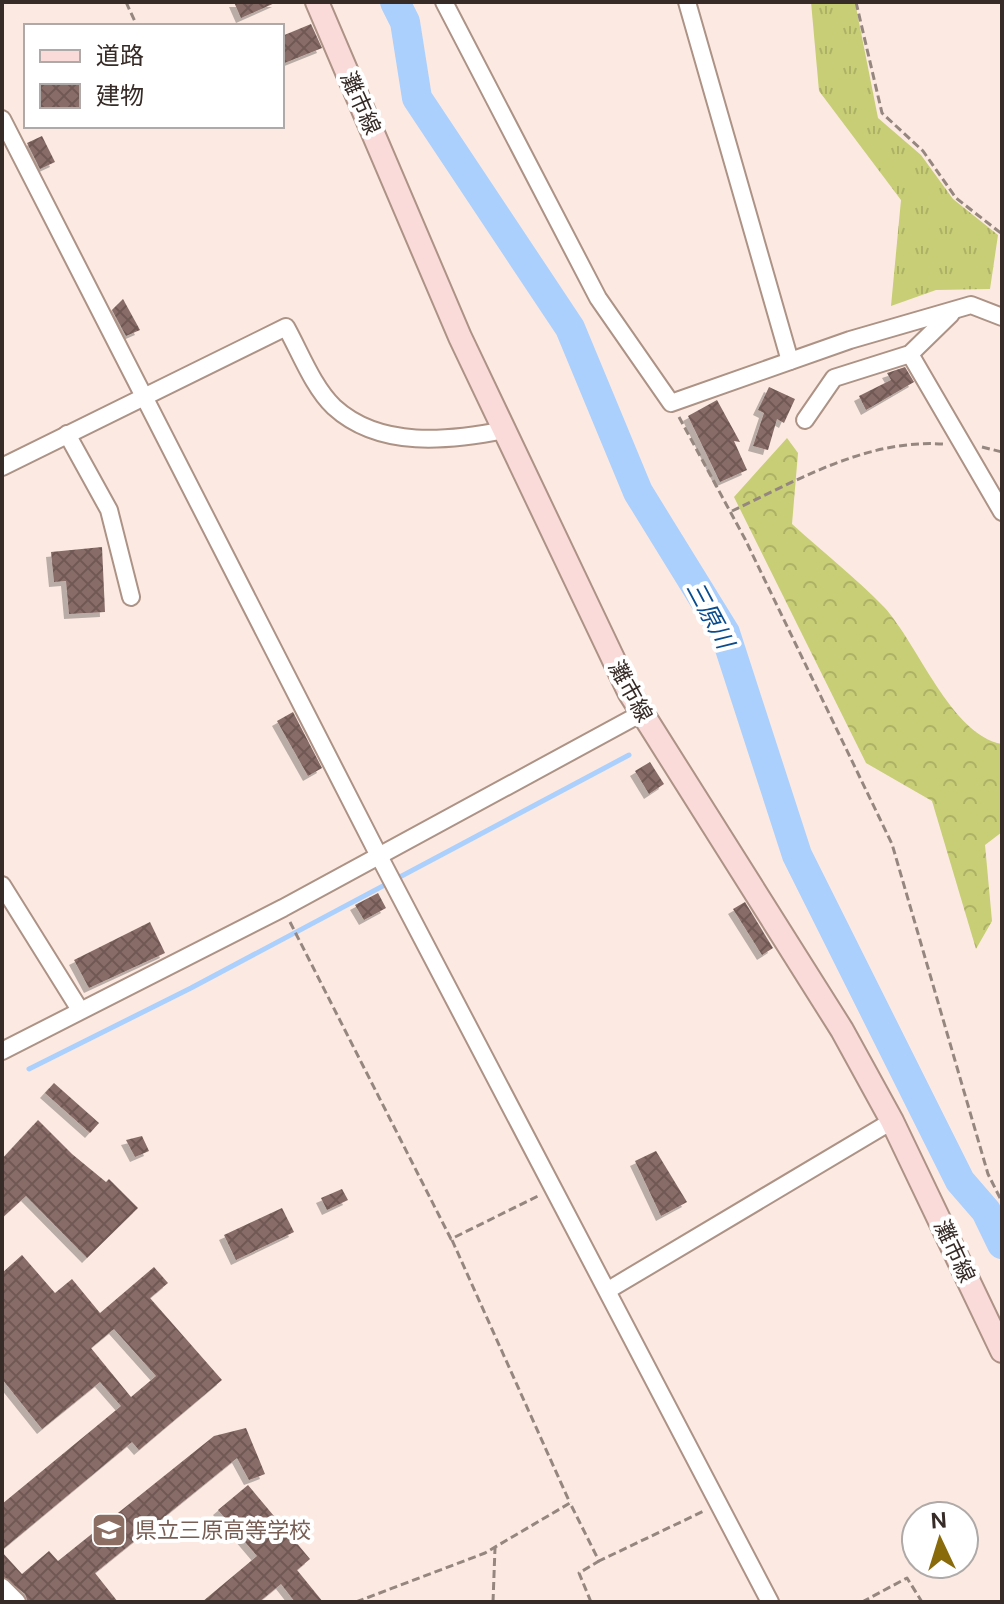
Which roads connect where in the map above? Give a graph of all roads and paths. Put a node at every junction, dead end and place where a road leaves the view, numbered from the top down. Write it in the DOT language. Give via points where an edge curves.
graph roads {
  1 [pos="126,2"];
  2 [pos="317,2"];
  3 [pos="444,2"];
  4 [pos="687,2"];
  5 [pos="856,2"];
  6 [pos="136,24"];
  7 [pos="2,119"];
  8 [pos="1002,234"];
  9 [pos="955,310"];
  10 [pos="1002,317"];
  11 [pos="910,354"];
  12 [pos="790,361"];
  13 [pos="145,398"];
  14 [pos="671,403"];
  15 [pos="805,420"];
  16 [pos="505,430"];
  17 [pos="67,434"];
  18 [pos="964,446"];
  19 [pos="1002,452"];
  20 [pos="2,467"];
  21 [pos="730,512"];
  22 [pos="1002,512"];
  23 [pos="131,597"];
  24 [pos="642,713"];
  25 [pos="379,856"];
  26 [pos="2,885"];
  27 [pos="283,908"];
  28 [pos="80,1010"];
  29 [pos="2,1051"];
  30 [pos="892,1121"];
  31 [pos="553,1188"];
  32 [pos="1002,1202"];
  33 [pos="451,1239"];
  34 [pos="610,1289"];
  35 [pos="1002,1351"];
  36 [pos="570,1503"];
  37 [pos="717,1505"];
  38 [pos="495,1548"];
  39 [pos="599,1561"];
  40 [pos="356,1602"];
  41 [pos="493,1602"];
  42 [pos="591,1602"];
  43 [pos="770,1602"];
  44 [pos="862,1602"];
  45 [pos="922,1602"];
  1 -- 6 [label="path"];
  2 -- 16 [label="main road, 灘市線"];
  3 -- 14 [label="street" via="598,298"];
  4 -- 12 [label="street"];
  5 -- 8 [label="path" via="882,113 923,151 956,198"];
  7 -- 13 [label="street"];
  9 -- 10 [label="street" via="971,305"];
  9 -- 11 [label="street"];
  9 -- 12 [label="street"];
  11 -- 15 [label="street" via="834,378"];
  11 -- 18 [label="street"];
  12 -- 14 [label="street"];
  13 -- 16 [label="street" via="286,327 334,406 369,430 425,440"];
  13 -- 17 [label="street"];
  13 -- 25 [label="street"];
  14 -- 21 [label="path"];
  16 -- 24 [label="main road, 灘市線"];
  17 -- 20 [label="street"];
  17 -- 23 [label="street" via="109,510"];
  18 -- 19 [label="path"];
  18 -- 21 [label="path" via="882,449 829,465"];
  18 -- 22 [label="street"];
  21 -- 32 [label="path" via="892,844 988,1174"];
  24 -- 25 [label="street"];
  24 -- 30 [label="main road, 灘市線" via="842,1030"];
  25 -- 27 [label="street"];
  25 -- 31 [label="street"];
  26 -- 28 [label="street"];
  27 -- 28 [label="street"];
  27 -- 33 [label="path"];
  28 -- 29 [label="street"];
  30 -- 34 [label="street"];
  30 -- 35 [label="main road, 灘市線"];
  31 -- 33 [label="path"];
  31 -- 34 [label="street"];
  33 -- 36 [label="path"];
  34 -- 37 [label="street"];
  36 -- 38 [label="path"];
  36 -- 39 [label="path"];
  37 -- 39 [label="path"];
  37 -- 43 [label="street"];
  38 -- 40 [label="path"];
  38 -- 41 [label="path"];
  39 -- 42 [label="path" via="579,1573"];
  44 -- 45 [label="path" via="907,1578"];
}
